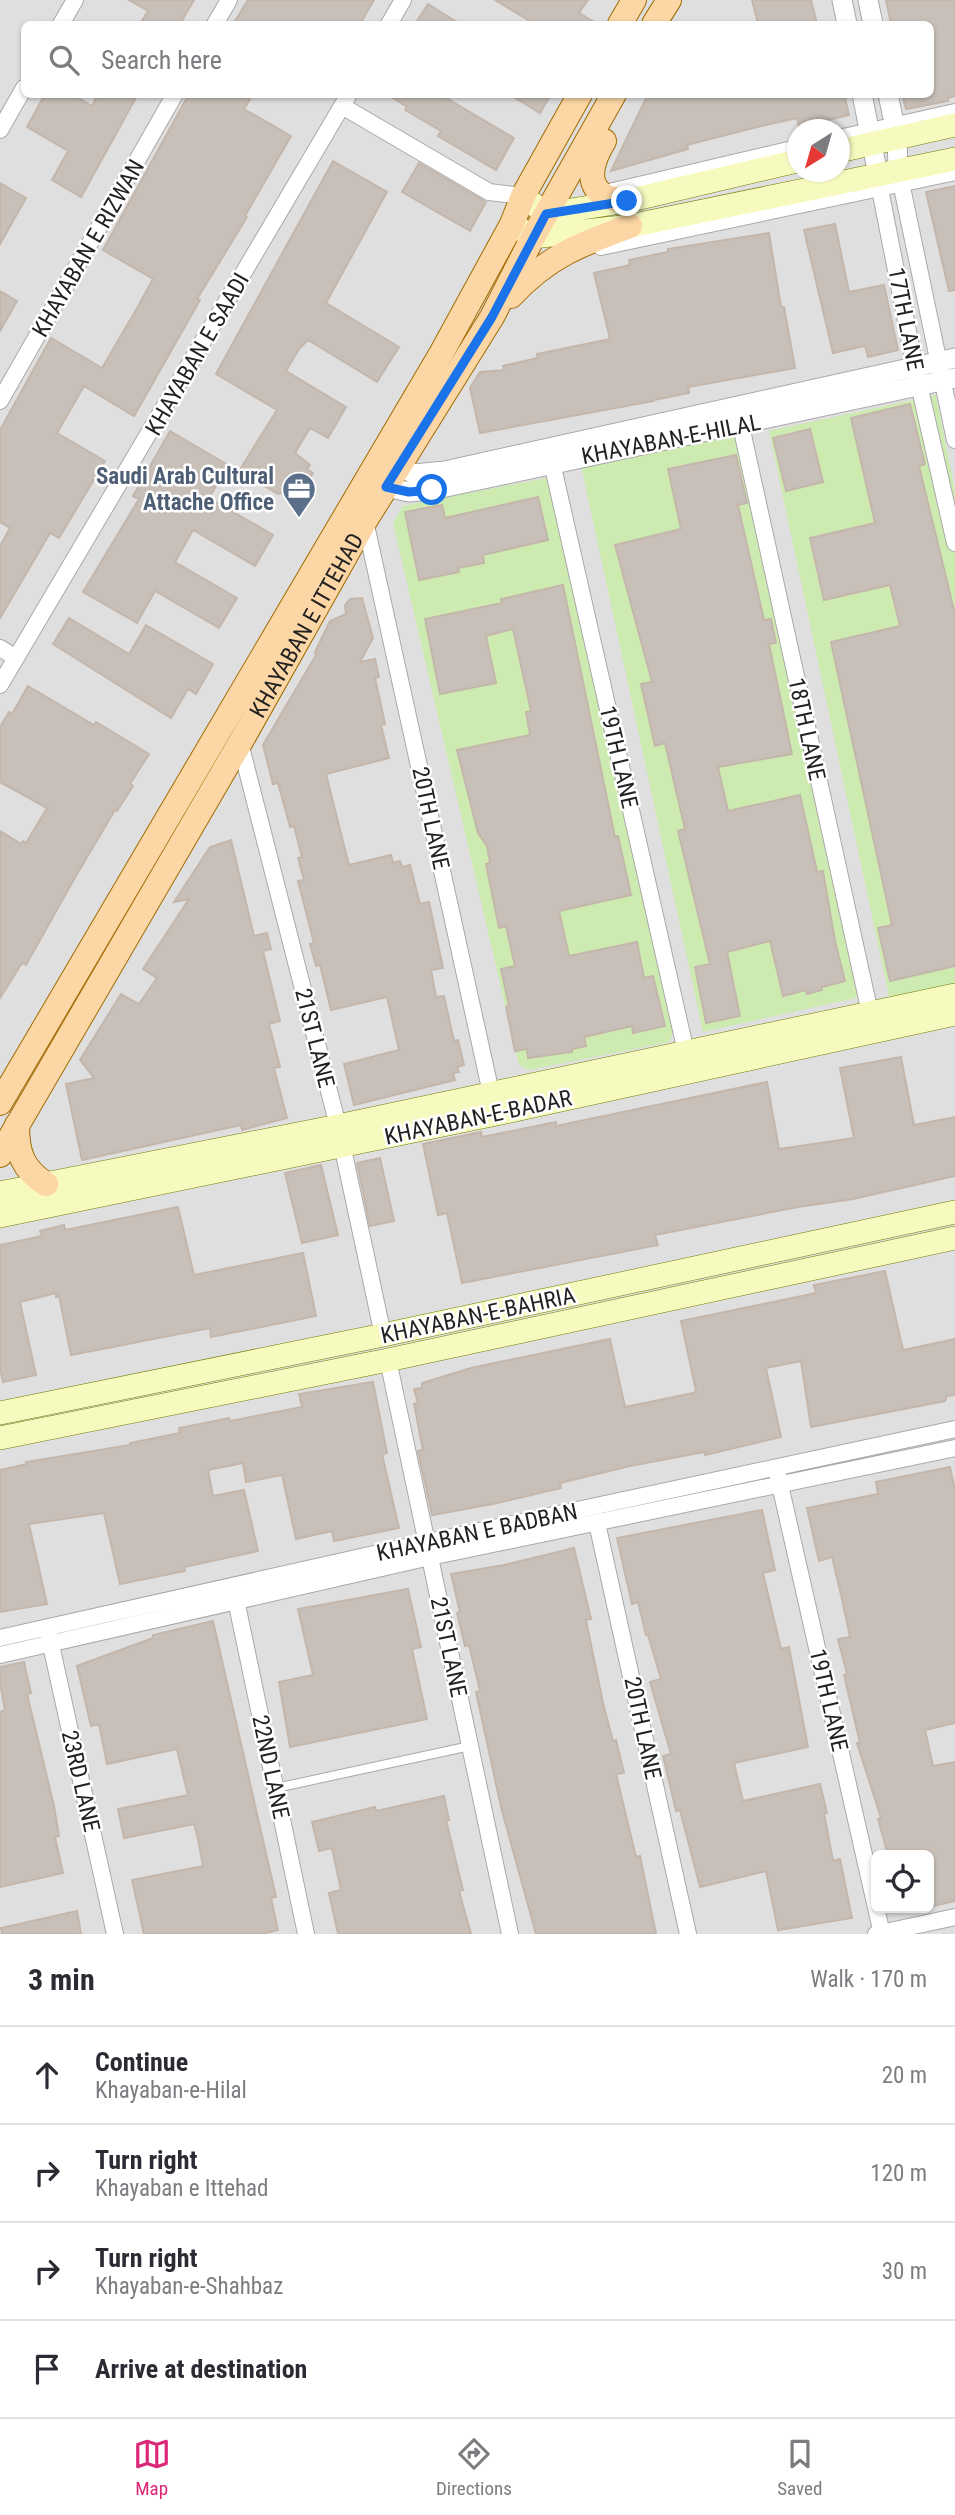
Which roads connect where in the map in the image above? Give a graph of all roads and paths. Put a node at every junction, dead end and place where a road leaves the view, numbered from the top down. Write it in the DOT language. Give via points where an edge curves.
graph roads {
  1 [pos="75,0"];
  2 [pos="229,0"];
  3 [pos="403,0"];
  4 [pos="634,0"];
  5 [pos="668,0"];
  6 [pos="842,0"];
  7 [pos="868,0"];
  8 [pos="63,21"];
  9 [pos="217,21"];
  10 [pos="391,21"];
  11 [pos="622,21"];
  12 [pos="656,21"];
  13 [pos="847,21"];
  14 [pos="872,21"];
  15 [pos="21,93"];
  16 [pos="173,98"];
  17 [pos="578,98"];
  18 [pos="612,98"];
  19 [pos="614,98"];
  20 [pos="863,98"];
  21 [pos="889,98"];
  22 [pos="346,100"];
  23 [pos="955,112"];
  24 [pos="955,125"];
  25 [pos="0,130"];
  26 [pos="895,131"];
  27 [pos="871,137"];
  28 [pos="850,138"];
  29 [pos="850,146"];
  30 [pos="787,150"];
  31 [pos="955,159"];
  32 [pos="787,163"];
  33 [pos="955,172"];
  34 [pos="890,179"];
  35 [pos="489,192"];
  36 [pos="603,193"];
  37 [pos="523,196"];
  38 [pos="627,201"];
  39 [pos="546,214"];
  40 [pos="629,226"];
  41 [pos="522,230"];
  42 [pos="558,256"];
  43 [pos="492,317"];
  44 [pos="947,370"];
  45 [pos="917,377"];
  46 [pos="0,401"];
  47 [pos="741,426"];
  48 [pos="955,440"];
  49 [pos="552,463"];
  50 [pos="392,477"];
  51 [pos="365,522"];
  52 [pos="955,543"];
  53 [pos="0,648"];
  54 [pos="16,658"];
  55 [pos="2,676"];
  56 [pos="240,743"];
  57 [pos="955,995"];
  58 [pos="955,1014"];
  59 [pos="872,1022"];
  60 [pos="686,1052"];
  61 [pos="0,1103"];
  62 [pos="494,1103"];
  63 [pos="17,1125"];
  64 [pos="340,1135"];
  65 [pos="0,1155"];
  66 [pos="46,1184"];
  67 [pos="0,1193"];
  68 [pos="955,1212"];
  69 [pos="0,1216"];
  70 [pos="955,1238"];
  71 [pos="383,1335"];
  72 [pos="388,1360"];
  73 [pos="0,1413"];
  74 [pos="955,1429"];
  75 [pos="0,1438"];
  76 [pos="955,1448"];
  77 [pos="776,1467"];
  78 [pos="780,1485"];
  79 [pos="597,1523"];
  80 [pos="429,1550"];
  81 [pos="236,1600"];
  82 [pos="49,1636"];
  83 [pos="0,1638"];
  84 [pos="0,1655"];
  85 [pos="470,1746"];
  86 [pos="276,1788"];
  87 [pos="955,1917"];
  88 [pos="115,1934"];
  89 [pos="306,1934"];
  90 [pos="510,1934"];
  91 [pos="688,1934"];
  92 [pos="880,1934"];
  1 -- 8 [label="street"];
  2 -- 9 [label="street"];
  3 -- 10 [label="street"];
  4 -- 11 [label="main road"];
  5 -- 12 [label="main road"];
  6 -- 13 [label="street"];
  7 -- 14 [label="street"];
  15 -- 25 [label="street"];
  16 -- 46 [label="street, KHAYABAN E RIZWAN"];
  17 -- 37 [label="main road, KHAYABAN E ITTEHAD"];
  18 -- 39 [label="main road, KHAYABAN E ITTEHAD"];
  19 -- 36 [label="main road" via="617,120 592,164 593,181"];
  20 -- 27 [label="street, 17TH LANE"];
  21 -- 26 [label="street, 17TH LANE"];
  22 -- 35 [label="street"];
  22 -- 54 [label="street, KHAYABAN E SAADI"];
  23 -- 26 [label="street"];
  24 -- 26 [label="main road"];
  26 -- 27 [label="main road"];
  26 -- 34 [label="street, 17TH LANE"];
  27 -- 28 [label="street"];
  27 -- 29 [label="main road"];
  27 -- 34 [label="street, 17TH LANE"];
  30 -- 36 [label="street"];
  31 -- 34 [label="main road"];
  32 -- 38 [label="main road"];
  33 -- 34 [label="street"];
  34 -- 40 [label="main road"];
  34 -- 42 [label="street"];
  34 -- 44 [label="street, 17TH LANE"];
  34 -- 45 [label="street, 17TH LANE"];
  35 -- 37 [label="street"];
  35 -- 41 [label="street"];
  36 -- 38 [label="main road"];
  37 -- 39 [label="main road"];
  37 -- 41 [label="main road, KHAYABAN E ITTEHAD"];
  38 -- 39 [label="main road"];
  39 -- 41 [label="main road, KHAYABAN E ITTEHAD"];
  40 -- 41 [label="main road"];
  40 -- 42 [label="main road"];
  41 -- 43 [label="main road, KHAYABAN E ITTEHAD"];
  41 -- 61 [label="main road, KHAYABAN E ITTEHAD" via="442,352"];
  42 -- 43 [label="main road" via="531,275"];
  43 -- 50 [label="main road, KHAYABAN E ITTEHAD"];
  44 -- 45 [label="street, KHAYABAN-E-HILAL"];
  44 -- 48 [label="street, 17TH LANE"];
  45 -- 47 [label="street, KHAYABAN-E-HILAL"];
  45 -- 50 [label="street" via="444,471"];
  45 -- 52 [label="street, 17TH LANE"];
  47 -- 49 [label="street, KHAYABAN-E-HILAL"];
  47 -- 59 [label="street, 18TH LANE"];
  49 -- 50 [label="street, KHAYABAN-E-HILAL" via="422,491 409,492"];
  49 -- 60 [label="street, 19TH LANE"];
  50 -- 51 [label="main road, KHAYABAN E ITTEHAD"];
  51 -- 56 [label="main road, KHAYABAN E ITTEHAD"];
  51 -- 62 [label="street, 20TH LANE"];
  53 -- 54 [label="street"];
  54 -- 55 [label="street, KHAYABAN E SAADI"];
  56 -- 63 [label="main road, KHAYABAN E ITTEHAD"];
  56 -- 64 [label="street, 21ST LANE"];
  57 -- 59 [label="main road, KHAYABAN-E-BADAR"];
  58 -- 59 [label="main road, KHAYABAN-E-BADAR"];
  59 -- 60 [label="main road, KHAYABAN-E-BADAR"];
  59 -- 62 [label="main road, KHAYABAN-E-BADAR"];
  60 -- 62 [label="main road, KHAYABAN-E-BADAR"];
  62 -- 64 [label="main road, KHAYABAN-E-BADAR"];
  63 -- 65 [label="main road, KHAYABAN E ITTEHAD"];
  63 -- 66 [label="main road" via="19,1156 34,1177"];
  64 -- 66 [label="main road, KHAYABAN-E-BADAR"];
  64 -- 69 [label="main road, KHAYABAN-E-BADAR"];
  64 -- 71 [label="street, 21ST LANE"];
  66 -- 67 [label="main road, KHAYABAN-E-BADAR"];
  68 -- 71 [label="main road, KHAYABAN-E-BAHRIA"];
  70 -- 72 [label="main road, KHAYABAN-E-BAHRIA"];
  71 -- 73 [label="main road, KHAYABAN-E-BAHRIA"];
  72 -- 75 [label="main road, KHAYABAN-E-BAHRIA"];
  72 -- 80 [label="street, 21ST LANE"];
  74 -- 77 [label="street, KHAYABAN E BADBAN"];
  76 -- 78 [label="street, KHAYABAN E BADBAN"];
  77 -- 78 [label="street, 19TH LANE"];
  77 -- 80 [label="street, KHAYABAN E BADBAN"];
  78 -- 79 [label="street, KHAYABAN E BADBAN"];
  78 -- 92 [label="street, 19TH LANE"];
  79 -- 80 [label="street, KHAYABAN E BADBAN"];
  79 -- 91 [label="street, 20TH LANE"];
  80 -- 81 [label="street, KHAYABAN E BADBAN"];
  80 -- 82 [label="street, KHAYABAN E BADBAN"];
  80 -- 85 [label="street, 21ST LANE"];
  81 -- 82 [label="street, KHAYABAN E BADBAN"];
  81 -- 86 [label="street, 22ND LANE"];
  82 -- 83 [label="street, KHAYABAN E BADBAN"];
  82 -- 84 [label="street, KHAYABAN E BADBAN"];
  82 -- 88 [label="street, 23RD LANE"];
  85 -- 86 [label="lane"];
  85 -- 90 [label="street, 21ST LANE"];
  86 -- 89 [label="street, 22ND LANE"];
  87 -- 92 [label="street"];
}
